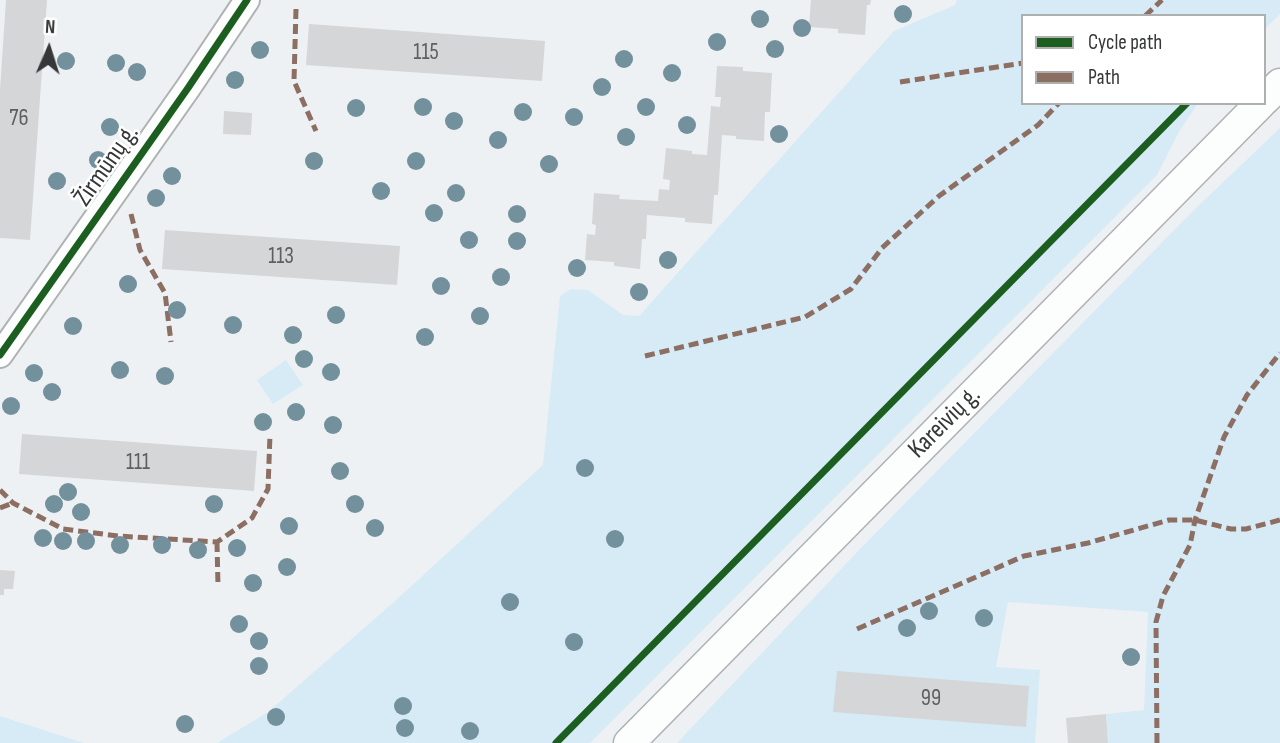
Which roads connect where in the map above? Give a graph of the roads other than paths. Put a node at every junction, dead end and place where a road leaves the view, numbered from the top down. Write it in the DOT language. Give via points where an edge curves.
graph roads {
  1 [pos="247,0"];
  2 [pos="1280,84"];
  3 [pos="1266,99"];
  4 [pos="1260,105"];
  5 [pos="0,355"];
  6 [pos="629,743"];
  1 -- 5 [label="street, Žirmūnų g."];
  2 -- 3 [label="main road, Kareivių g."];
  4 -- 6 [label="main road, Kareivių g."];
}
